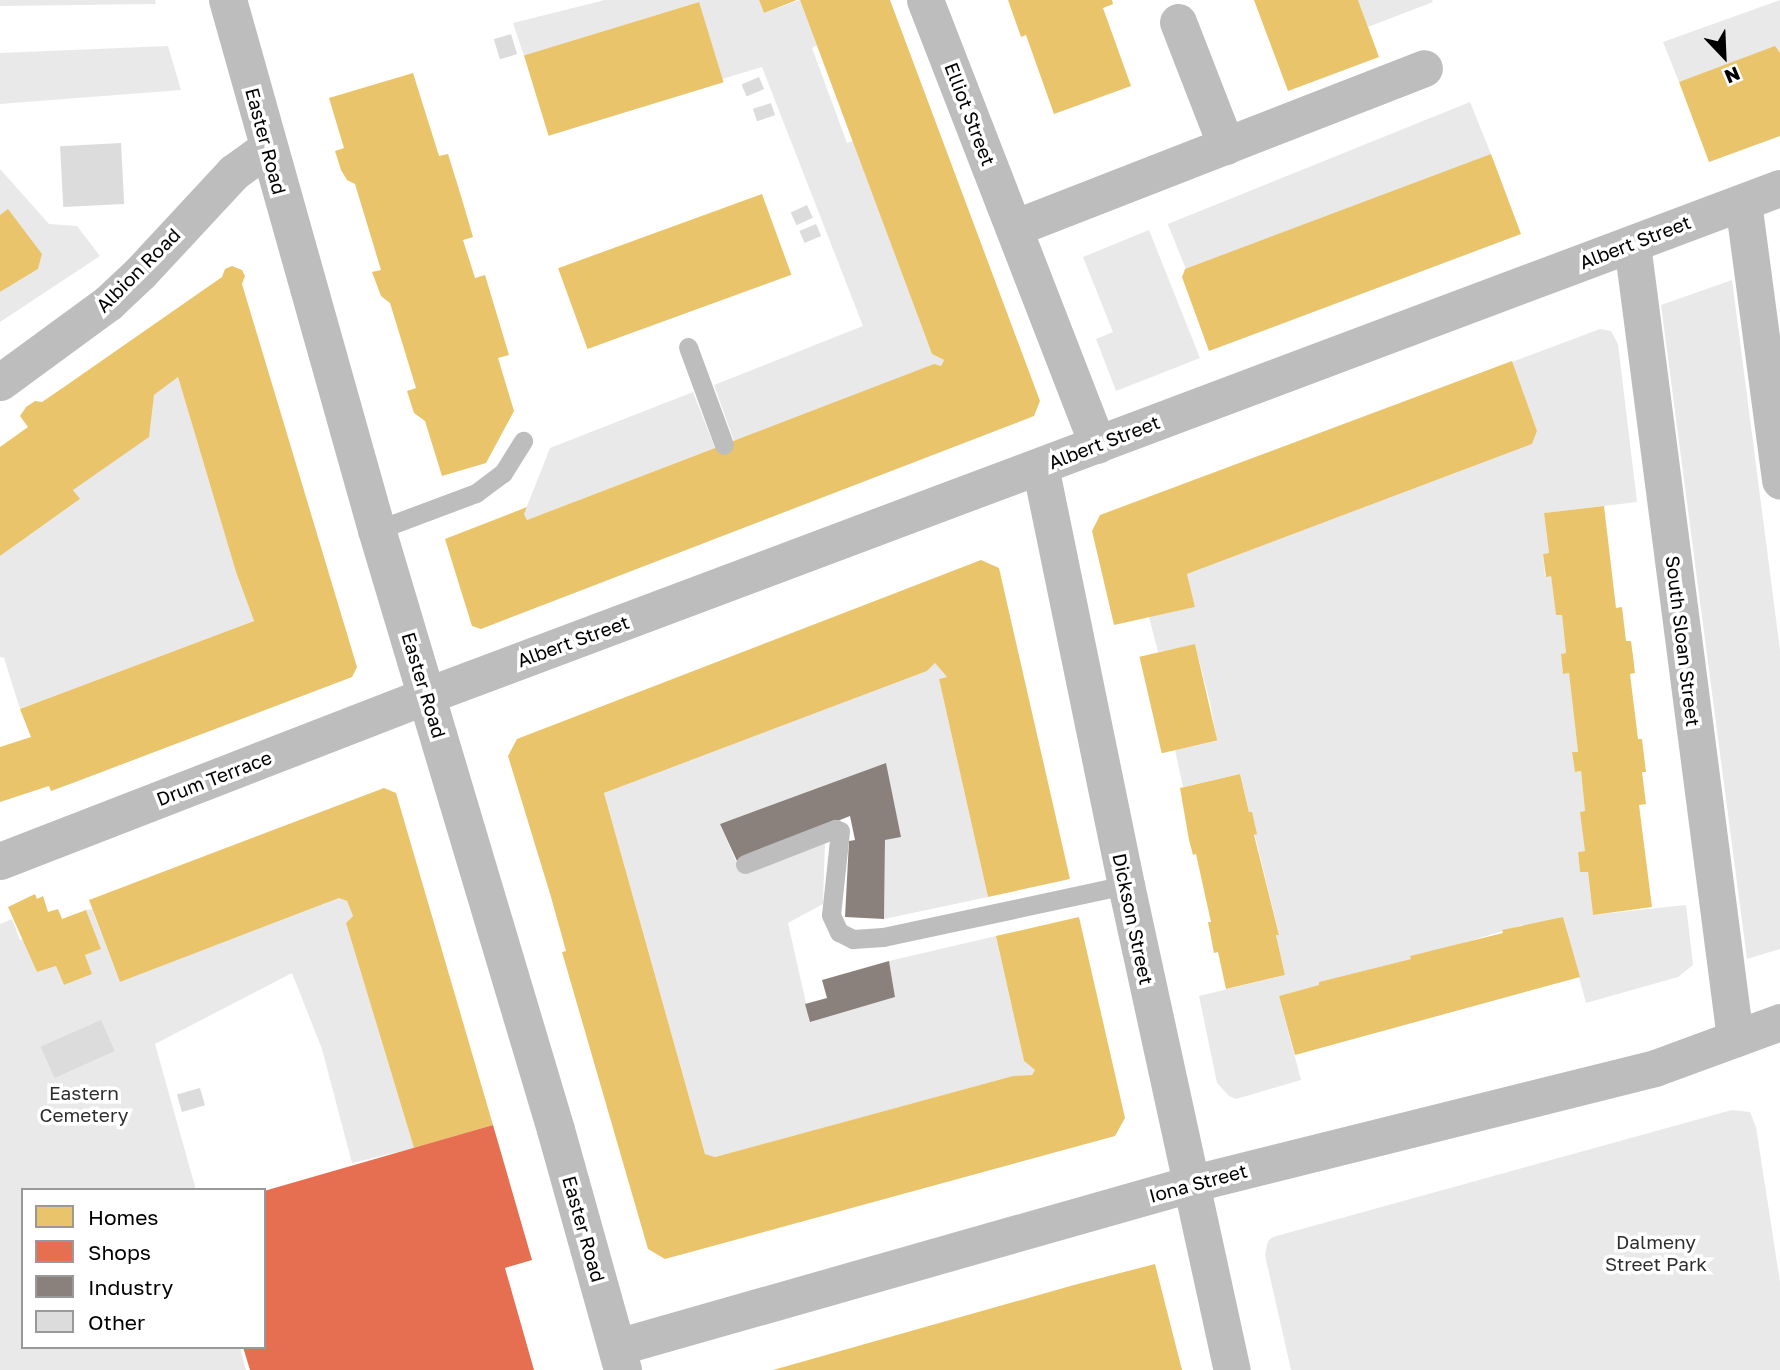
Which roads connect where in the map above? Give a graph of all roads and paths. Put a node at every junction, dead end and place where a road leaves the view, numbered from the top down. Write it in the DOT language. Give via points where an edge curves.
graph roads {
  1 [pos="228,0"];
  2 [pos="925,0"];
  3 [pos="1178,22"];
  4 [pos="1424,68"];
  5 [pos="1226,145"];
  6 [pos="267,148"];
  7 [pos="1780,188"];
  8 [pos="1743,202"];
  9 [pos="1014,228"];
  10 [pos="1632,244"];
  11 [pos="688,347"];
  12 [pos="0,382"];
  13 [pos="523,441"];
  14 [pos="1098,444"];
  15 [pos="724,445"];
  16 [pos="1040,466"];
  17 [pos="1780,481"];
  18 [pos="377,530"];
  19 [pos="428,695"];
  20 [pos="0,861"];
  21 [pos="745,864"];
  22 [pos="1126,885"];
  23 [pos="1779,1026"];
  24 [pos="1735,1038"];
  25 [pos="1190,1184"];
  26 [pos="620,1359"];
  27 [pos="1232,1370"];
  1 -- 6 [label="street, Easter Road"];
  2 -- 9 [label="street, Elliot Street"];
  3 -- 5 [label="street"];
  4 -- 5 [label="street"];
  5 -- 9 [label="street"];
  6 -- 12 [label="street, Albion Road" via="233,172 108,303"];
  6 -- 18 [label="street, Easter Road"];
  7 -- 8 [label="street, Albert Street"];
  8 -- 10 [label="street, Albert Street"];
  8 -- 17 [label="street"];
  9 -- 14 [label="street, Elliot Street"];
  10 -- 14 [label="street, Albert Street"];
  10 -- 24 [label="street, South Sloan Street"];
  11 -- 15 [label="lane"];
  13 -- 18 [label="lane" via="503,473 476,493"];
  14 -- 16 [label="street, Albert Street"];
  16 -- 19 [label="street, Albert Street"];
  16 -- 22 [label="street, Dickson Street"];
  18 -- 19 [label="street, Easter Road"];
  19 -- 20 [label="street, Drum Terrace"];
  19 -- 26 [label="street, Easter Road"];
  21 -- 22 [label="lane" via="835,829 840,831 831,915 839,932 853,939 883,937"];
  22 -- 25 [label="street, Dickson Street"];
  23 -- 24 [label="street, Iona Street"];
  24 -- 25 [label="street, Iona Street" via="1655,1068"];
  25 -- 26 [label="street, Iona Street"];
  25 -- 27 [label="street, Dickson Street"];
}
